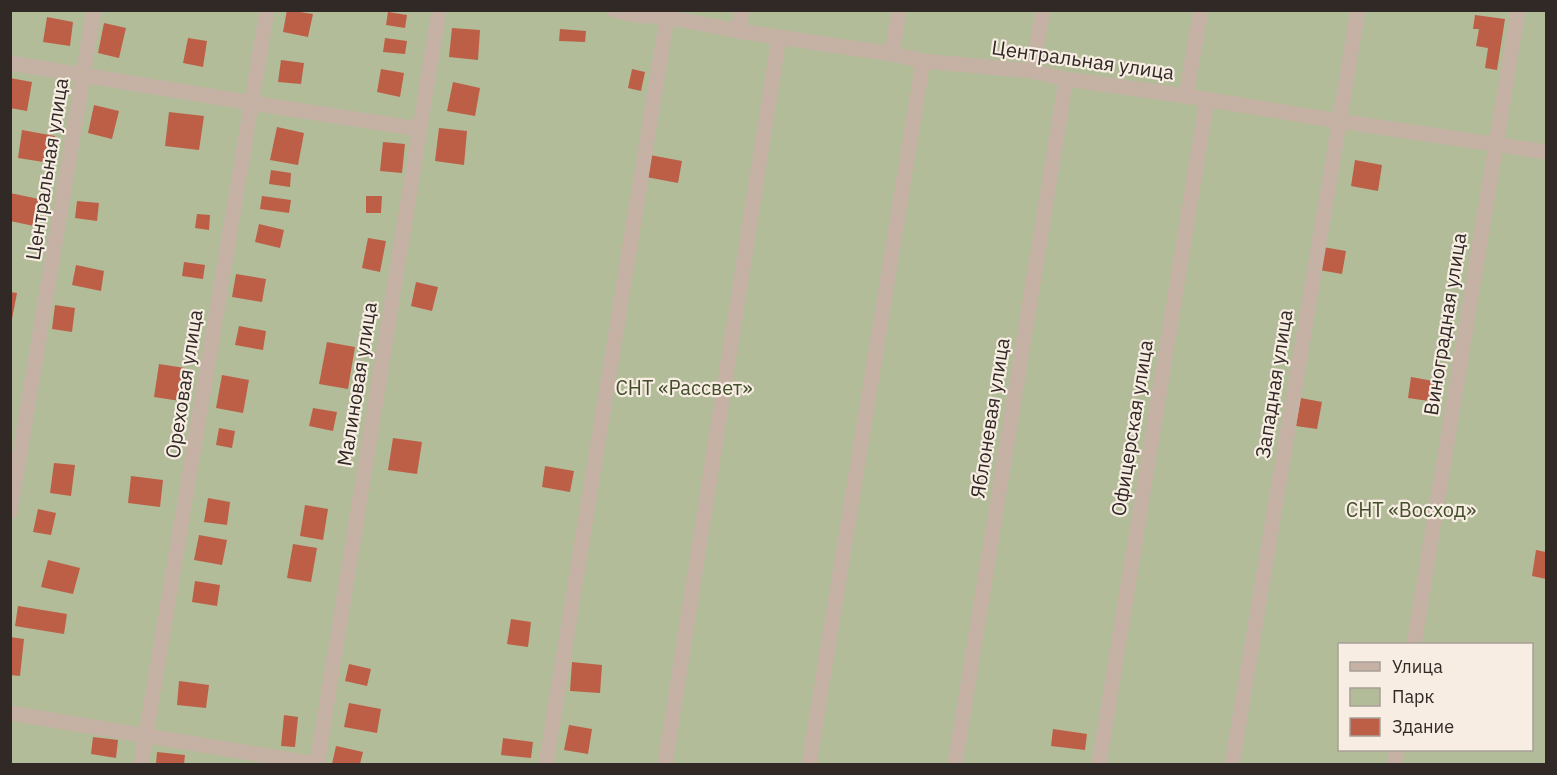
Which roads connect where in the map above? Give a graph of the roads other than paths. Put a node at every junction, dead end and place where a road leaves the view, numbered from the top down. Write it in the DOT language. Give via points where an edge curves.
graph roads {
  1 [pos="94,10"];
  2 [pos="267,10"];
  3 [pos="439,10"];
  4 [pos="614,10"];
  5 [pos="742,10"];
  6 [pos="899,10"];
  7 [pos="1043,10"];
  8 [pos="1201,10"];
  9 [pos="1358,10"];
  10 [pos="1518,10"];
  11 [pos="667,18"];
  12 [pos="738,31"];
  13 [pos="779,37"];
  14 [pos="892,54"];
  15 [pos="923,61"];
  16 [pos="10,63"];
  17 [pos="1032,71"];
  18 [pos="84,74"];
  19 [pos="1066,79"];
  20 [pos="1186,96"];
  21 [pos="1206,99"];
  22 [pos="252,103"];
  23 [pos="1339,121"];
  24 [pos="420,129"];
  25 [pos="1496,145"];
  26 [pos="1546,152"];
  27 [pos="10,513"];
  28 [pos="1414,643"];
  29 [pos="10,713"];
  30 [pos="146,736"];
  31 [pos="141,765"];
  32 [pos="317,765"];
  33 [pos="546,765"];
  34 [pos="665,765"];
  35 [pos="809,765"];
  36 [pos="955,765"];
  37 [pos="1099,765"];
  38 [pos="1232,765"];
  1 -- 18 [label="street, Центральная улица"];
  2 -- 22 [label="street, Ореховая улица"];
  3 -- 24 [label="street, Малиновая улица"];
  4 -- 11 [label="street, Центральная улица"];
  5 -- 12 [label="street"];
  6 -- 14 [label="street"];
  7 -- 17 [label="street"];
  8 -- 20 [label="street"];
  9 -- 23 [label="street, Западная улица"];
  10 -- 25 [label="street, Виноградная улица"];
  11 -- 12 [label="street, Центральная улица"];
  11 -- 33 [label="street"];
  12 -- 13 [label="street, Центральная улица"];
  13 -- 14 [label="street, Центральная улица"];
  13 -- 34 [label="street"];
  14 -- 15 [label="street, Центральная улица"];
  15 -- 17 [label="street, Центральная улица"];
  15 -- 35 [label="street"];
  16 -- 18 [label="street"];
  17 -- 19 [label="street, Центральная улица"];
  18 -- 22 [label="street"];
  18 -- 27 [label="street, Центральная улица"];
  19 -- 20 [label="street, Центральная улица"];
  19 -- 36 [label="street, Яблоневая улица"];
  20 -- 21 [label="street, Центральная улица"];
  21 -- 23 [label="street, Центральная улица"];
  21 -- 37 [label="street, Офицерская улица"];
  22 -- 24 [label="street"];
  22 -- 30 [label="street, Ореховая улица"];
  23 -- 25 [label="street, Центральная улица"];
  23 -- 38 [label="street, Западная улица"];
  24 -- 32 [label="street, Малиновая улица"];
  25 -- 26 [label="street, Центральная улица"];
  25 -- 28 [label="street, Виноградная улица"];
  29 -- 30 [label="street"];
  30 -- 31 [label="street, Ореховая улица"];
  30 -- 32 [label="street"];
}
